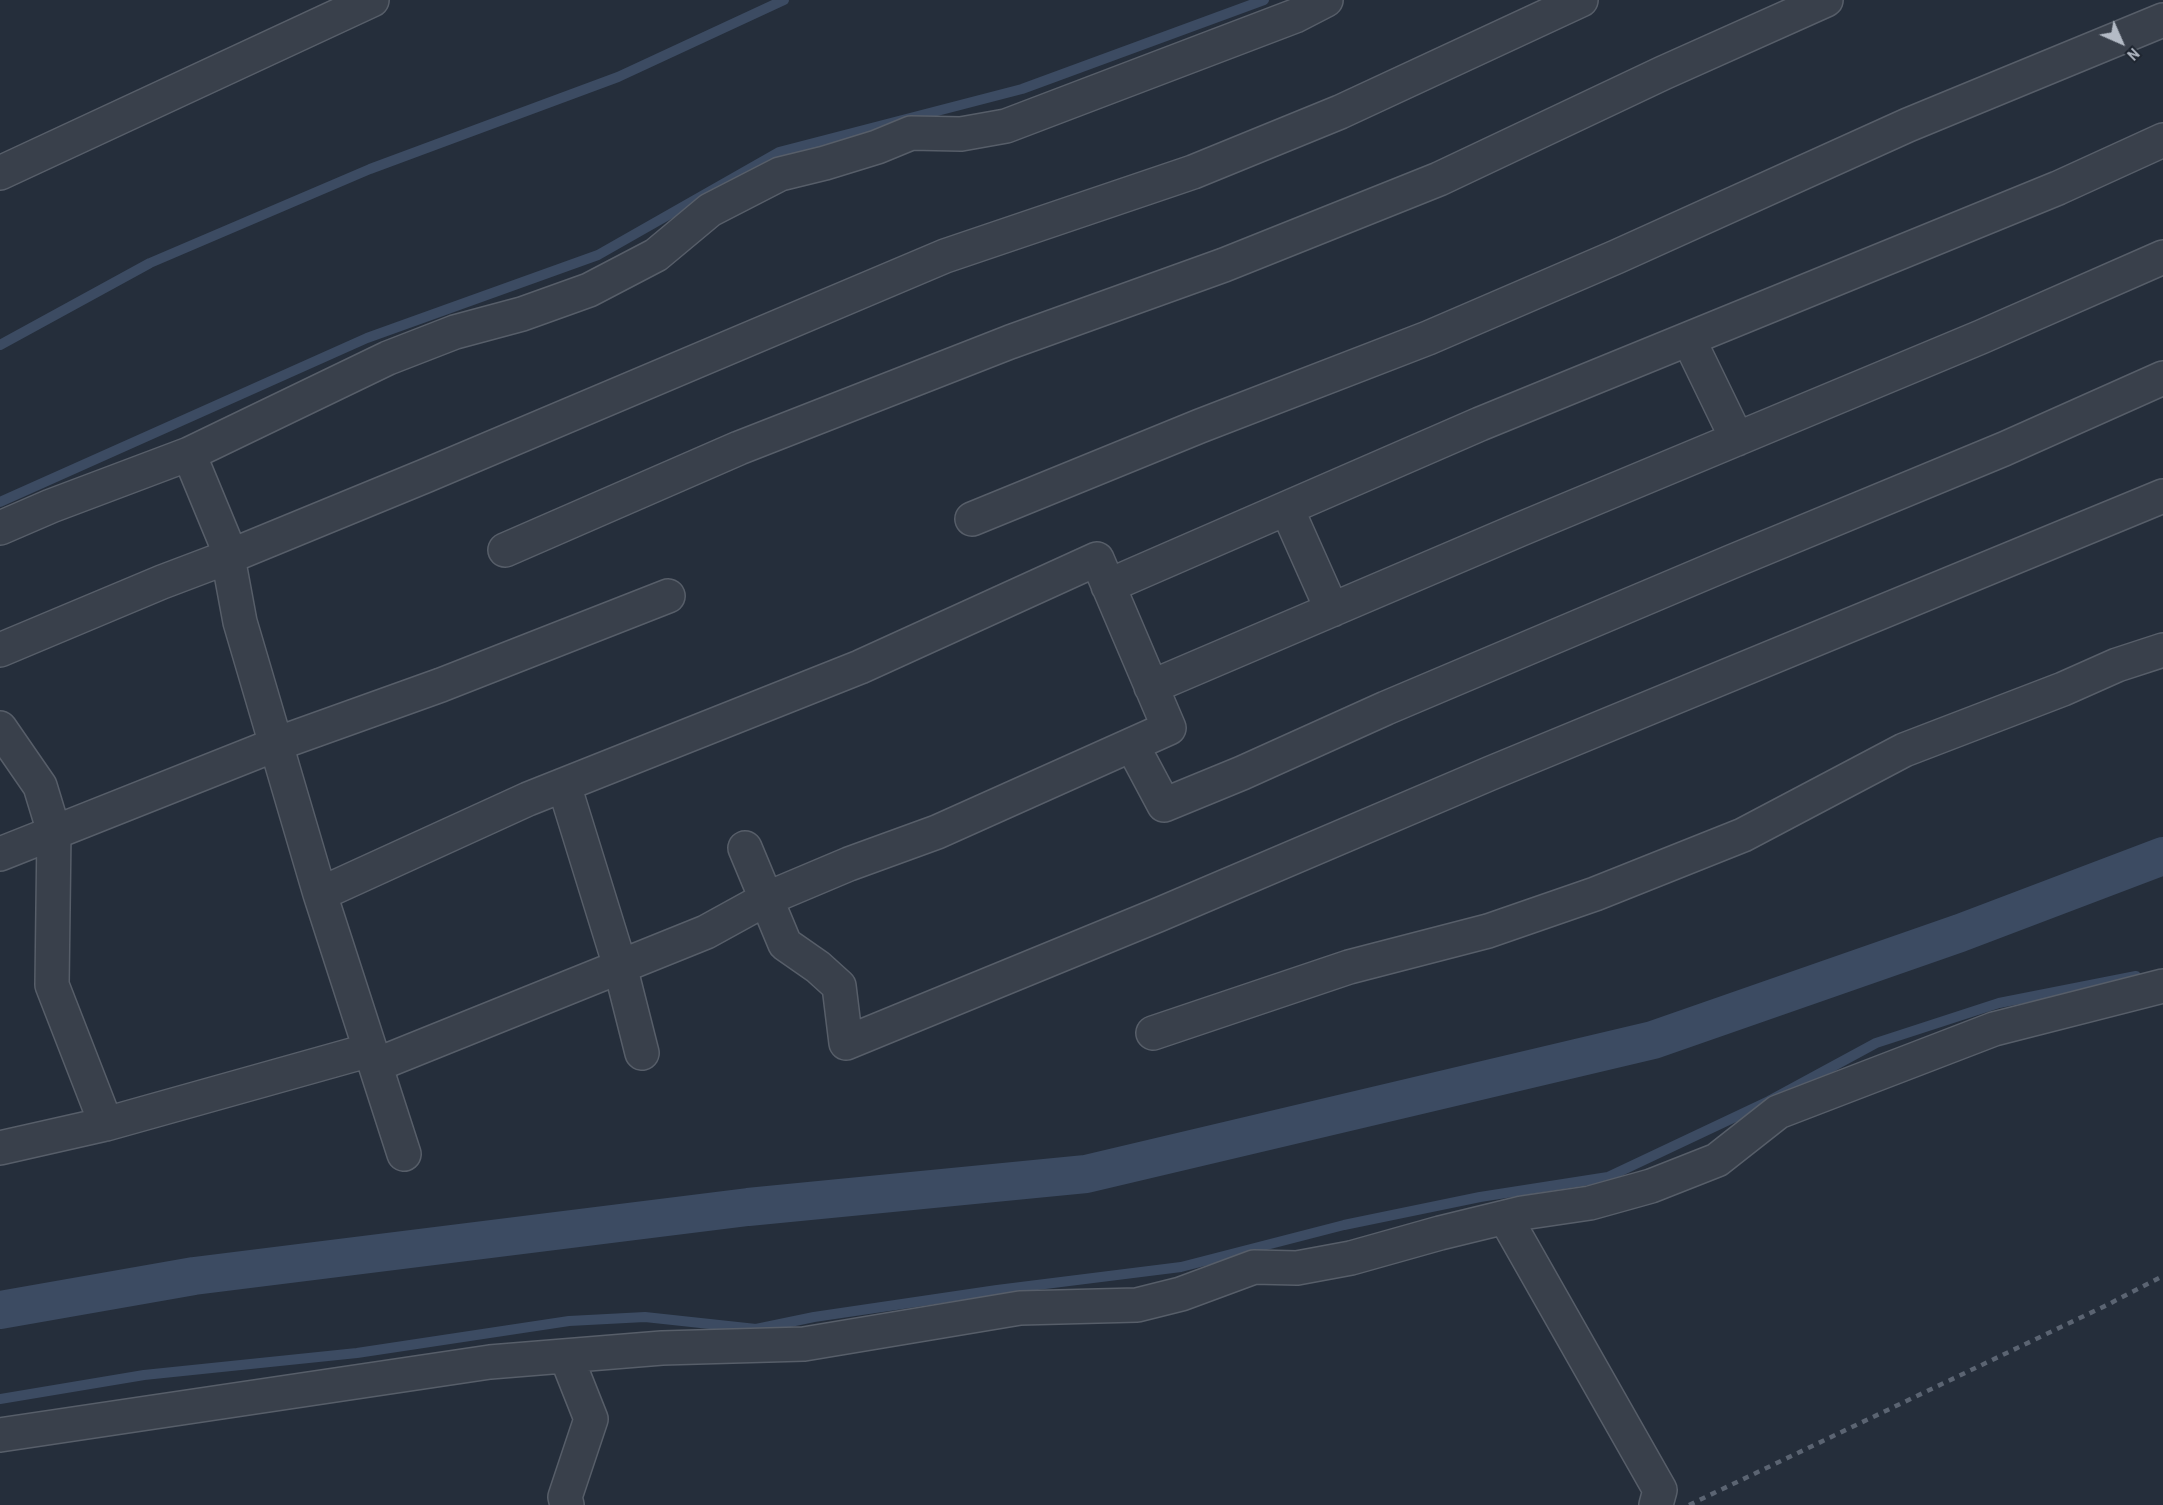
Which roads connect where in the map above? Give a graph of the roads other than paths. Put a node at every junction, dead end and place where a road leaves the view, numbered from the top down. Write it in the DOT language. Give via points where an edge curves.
graph roads {
  1 [pos="372,0"];
  2 [pos="1326,0"];
  3 [pos="1581,0"];
  4 [pos="1826,0"];
  5 [pos="2163,20"];
  6 [pos="2163,140"];
  7 [pos="0,173"];
  8 [pos="2163,257"];
  9 [pos="1689,340"];
  10 [pos="2163,378"];
  11 [pos="1737,439"];
  12 [pos="189,454"];
  13 [pos="2163,496"];
  14 [pos="1287,509"];
  15 [pos="972,519"];
  16 [pos="0,528"];
  17 [pos="505,550"];
  18 [pos="228,557"];
  19 [pos="1108,586"];
  20 [pos="668,596"];
  21 [pos="1332,610"];
  22 [pos="0,650"];
  23 [pos="2163,650"];
  24 [pos="1151,687"];
  25 [pos="0,729"];
  26 [pos="276,745"];
  27 [pos="1132,745"];
  28 [pos="564,785"];
  29 [pos="54,832"];
  30 [pos="745,848"];
  31 [pos="0,854"];
  32 [pos="320,894"];
  33 [pos="766,899"];
  34 [pos="621,966"];
  35 [pos="2163,986"];
  36 [pos="1153,1033"];
  37 [pos="642,1053"];
  38 [pos="373,1057"];
  39 [pos="106,1124"];
  40 [pos="0,1148"];
  41 [pos="404,1154"];
  42 [pos="1505,1218"];
  43 [pos="566,1356"];
  44 [pos="0,1435"];
  45 [pos="1658,1498"];
  46 [pos="567,1505"];
  47 [pos="1628,1505"];
  1 -- 7 [label="street"];
  2 -- 12 [label="street" via="1295,16 1006,126 961,134 911,133 877,147 780,174 710,210 656,255 589,290 455,332 388,358"];
  3 -- 18 [label="street" via="1340,112 1193,172 945,256"];
  4 -- 17 [label="street" via="1439,179 1224,265 1010,342 739,448"];
  5 -- 15 [label="street" via="1908,125 1428,338"];
  6 -- 9 [label="street" via="2058,188"];
  8 -- 11 [label="street"];
  9 -- 11 [label="street"];
  9 -- 14 [label="street" via="1480,424"];
  10 -- 27 [label="street" via="1164,805"];
  11 -- 21 [label="street"];
  12 -- 16 [label="street"];
  12 -- 18 [label="street"];
  13 -- 33 [label="street" via="846,1043 839,986 785,944"];
  14 -- 19 [label="street"];
  14 -- 21 [label="street"];
  18 -- 22 [label="street"];
  18 -- 26 [label="street" via="240,622"];
  19 -- 24 [label="street"];
  19 -- 28 [label="street" via="1097,559 860,667"];
  20 -- 26 [label="street"];
  21 -- 24 [label="street"];
  23 -- 36 [label="street" via="1904,750 1743,835 1595,894 1488,932 1349,967"];
  24 -- 27 [label="street" via="1169,728"];
  25 -- 29 [label="street" via="40,786"];
  26 -- 29 [label="street"];
  26 -- 32 [label="street"];
  27 -- 33 [label="street" via="937,832"];
  28 -- 32 [label="street"];
  28 -- 34 [label="street"];
  29 -- 31 [label="street"];
  29 -- 39 [label="street" via="52,986"];
  30 -- 33 [label="street"];
  32 -- 38 [label="street"];
  33 -- 34 [label="street" via="706,932"];
  34 -- 37 [label="street"];
  34 -- 38 [label="street"];
  35 -- 42 [label="street" via="1994,1029 1778,1112 1717,1160 1651,1186 1590,1203"];
  38 -- 39 [label="street"];
  38 -- 41 [label="street"];
  39 -- 40 [label="street"];
  42 -- 43 [label="street" via="1351,1258 1298,1268 1254,1267 1181,1294 1137,1305 1020,1308 804,1344 662,1348"];
  42 -- 45 [label="street"];
  43 -- 44 [label="street" via="478,1364"];
  43 -- 46 [label="street" via="591,1419 565,1497"];
  45 -- 47 [label="street"];
}
